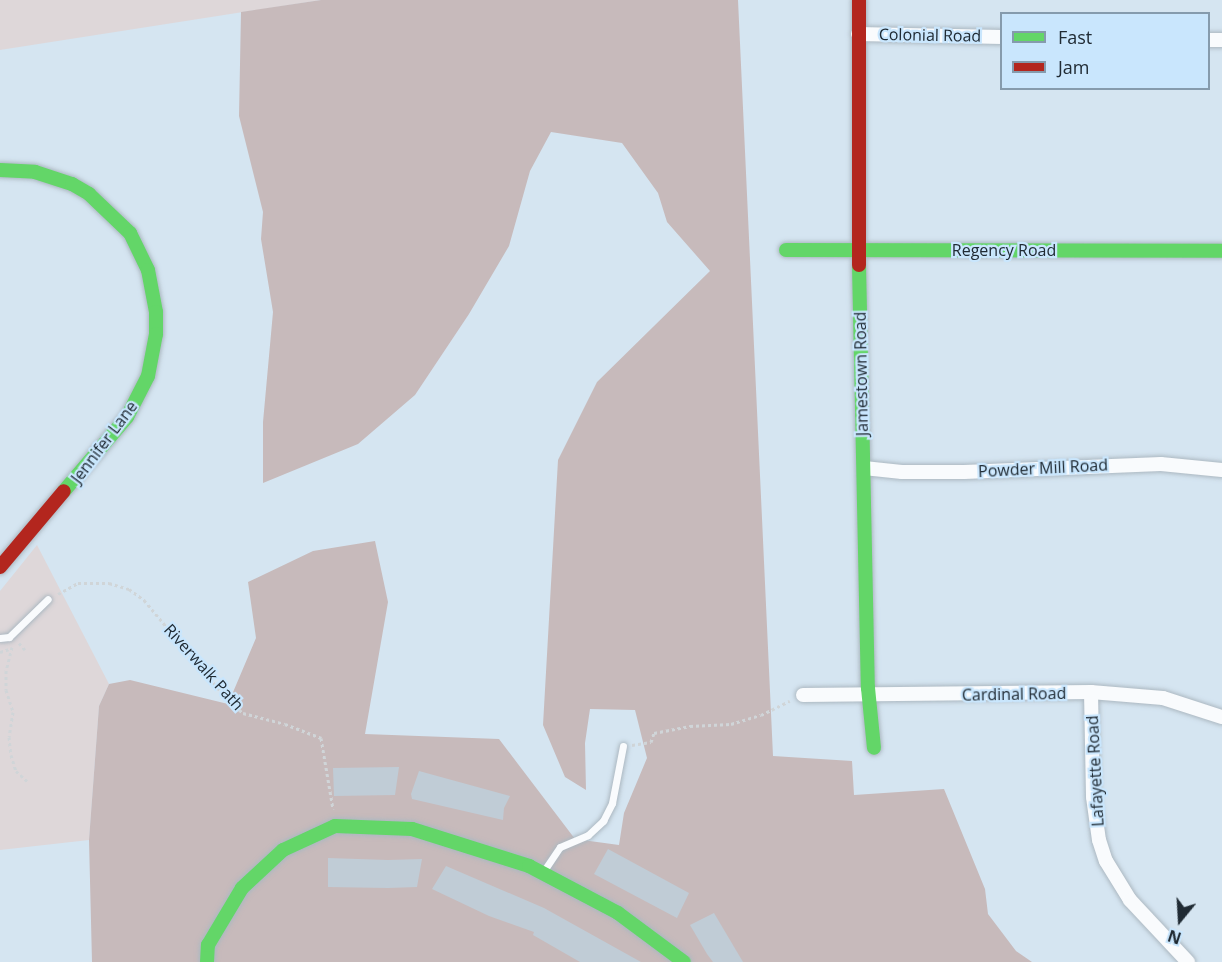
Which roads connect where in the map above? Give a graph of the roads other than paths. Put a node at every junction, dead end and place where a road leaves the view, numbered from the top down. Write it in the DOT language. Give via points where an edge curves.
graph roads {
  1 [pos="858,0"];
  2 [pos="858,34"];
  3 [pos="1000,37"];
  4 [pos="0,170"];
  5 [pos="786,250"];
  6 [pos="859,251"];
  7 [pos="1222,251"];
  8 [pos="864,468"];
  9 [pos="1222,470"];
  10 [pos="0,567"];
  11 [pos="48,599"];
  12 [pos="0,638"];
  13 [pos="1091,692"];
  14 [pos="803,695"];
  15 [pos="868,696"];
  16 [pos="1222,717"];
  17 [pos="623,746"];
  18 [pos="874,748"];
  19 [pos="543,873"];
  20 [pos="207,962"];
  21 [pos="684,962"];
  22 [pos="1188,962"];
  1 -- 2 [label="street, Jamestown Road"];
  2 -- 3 [label="street, Colonial Road"];
  2 -- 6 [label="street, Jamestown Road"];
  4 -- 10 [label="street, Jennifer Lane" via="35,172 72,184 118,219 130,233 148,270 156,312 148,376 127,417"];
  5 -- 6 [label="street, Regency Road"];
  6 -- 7 [label="street, Regency Road"];
  6 -- 8 [label="street, Jamestown Road"];
  8 -- 9 [label="street, Powder Mill Road" via="963,472 1171,464"];
  8 -- 15 [label="street, Jamestown Road"];
  11 -- 12 [label="lane" via="9,637"];
  13 -- 15 [label="street, Cardinal Road"];
  13 -- 16 [label="street, Cardinal Road" via="1163,698"];
  13 -- 22 [label="street, Lafayette Road" via="1093,797 1106,861 1130,900"];
  14 -- 15 [label="street, Cardinal Road"];
  15 -- 18 [label="street, Jamestown Road"];
  17 -- 19 [label="lane" via="612,803 603,821 588,835 560,847"];
  19 -- 20 [label="street" via="412,829 335,826 283,850 242,888 208,945"];
  19 -- 21 [label="street" via="618,913"];
}
